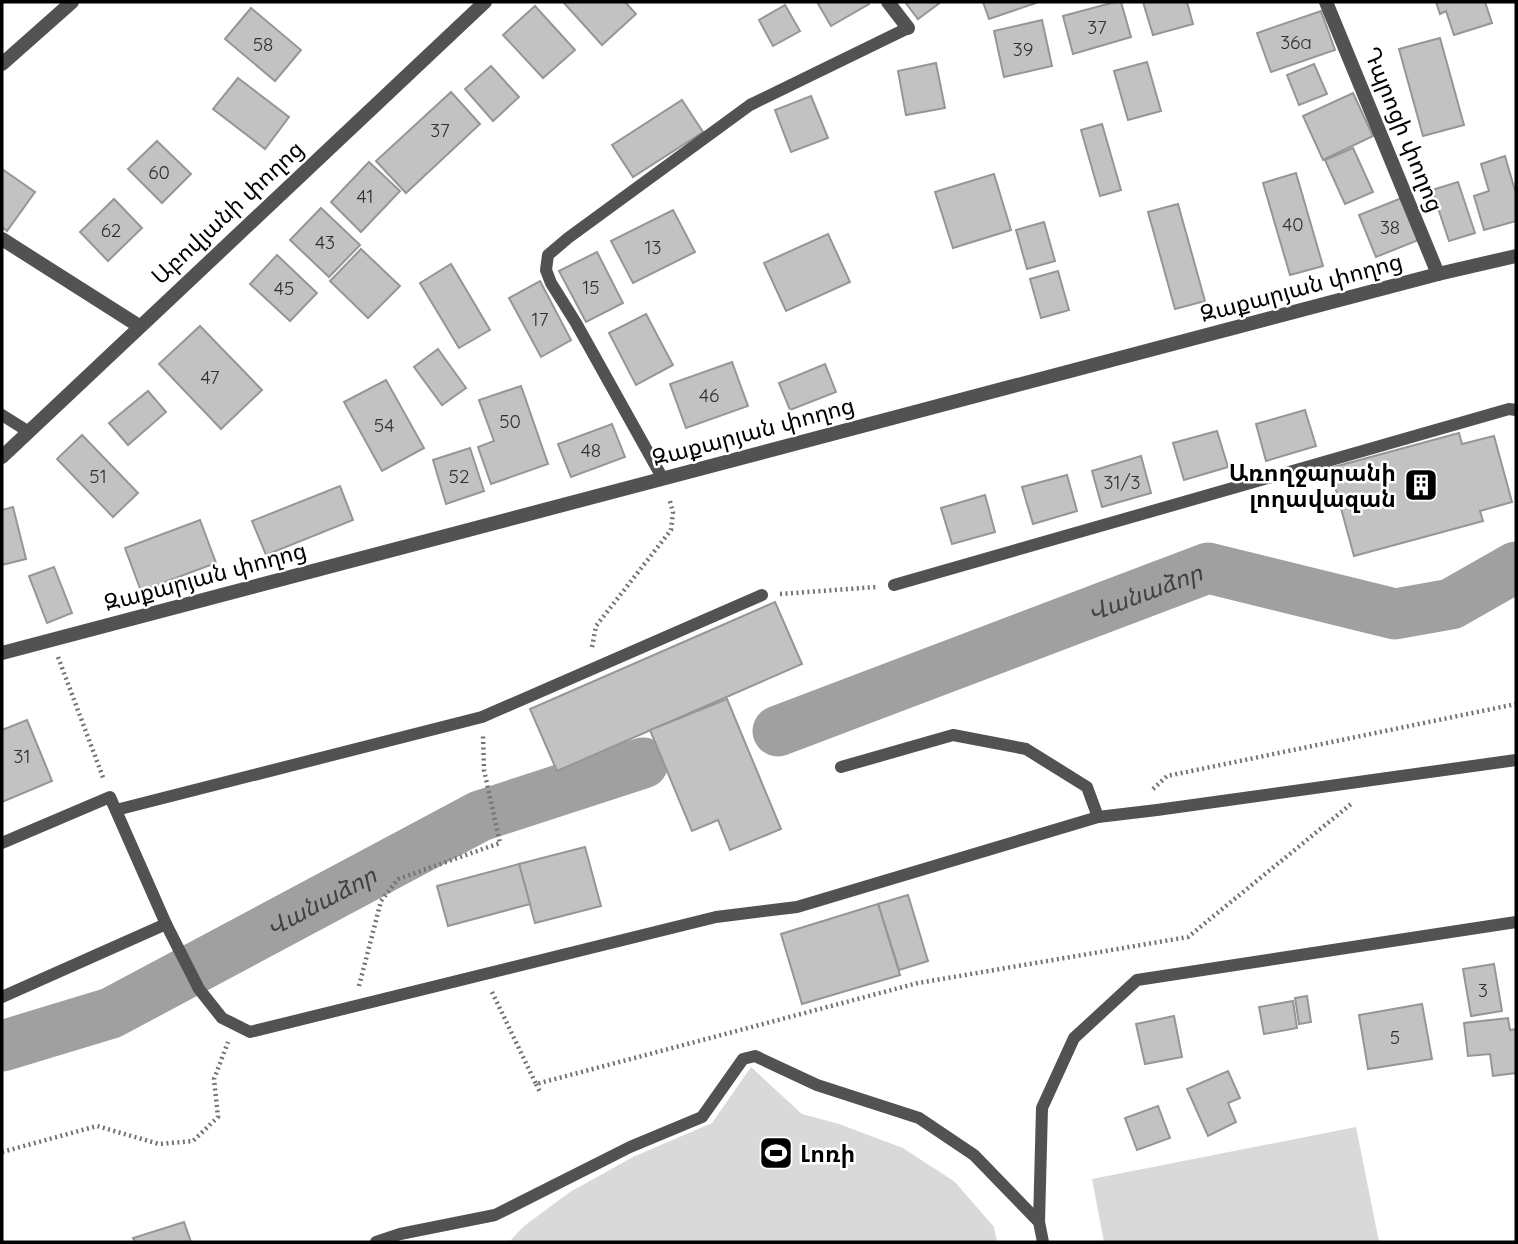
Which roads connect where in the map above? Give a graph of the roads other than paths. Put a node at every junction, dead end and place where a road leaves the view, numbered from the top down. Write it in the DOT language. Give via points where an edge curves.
graph roads {
  1 [pos="72,2"];
  2 [pos="485,2"];
  3 [pos="888,2"];
  4 [pos="1326,2"];
  5 [pos="908,28"];
  6 [pos="2,64"];
  7 [pos="2,239"];
  8 [pos="1516,256"];
  9 [pos="1438,274"];
  10 [pos="139,326"];
  11 [pos="1516,410"];
  12 [pos="2,415"];
  13 [pos="29,432"];
  14 [pos="2,457"];
  15 [pos="663,479"];
  16 [pos="894,585"];
  17 [pos="762,595"];
  18 [pos="2,653"];
  19 [pos="1516,760"];
  20 [pos="841,767"];
  21 [pos="116,810"];
  22 [pos="1098,817"];
  23 [pos="2,843"];
  24 [pos="1516,922"];
  25 [pos="166,924"];
  26 [pos="2,997"];
  27 [pos="1039,1222"];
  28 [pos="376,1242"];
  29 [pos="1043,1242"];
  1 -- 6 [label="street"];
  2 -- 10 [label="street, Աբովյանի փողոց"];
  3 -- 5 [label="street"];
  4 -- 9 [label="street, Դպրոցի փողոց"];
  5 -- 15 [label="lane" via="750,105 548,255 546,270 551,283"];
  7 -- 10 [label="street"];
  8 -- 9 [label="street, Զաքարյան փողոց"];
  9 -- 15 [label="street, Զաքարյան փողոց"];
  10 -- 13 [label="street, Աբովյանի փողոց"];
  11 -- 16 [label="lane"];
  12 -- 13 [label="lane"];
  13 -- 14 [label="street, Աբովյանի փողոց"];
  15 -- 18 [label="street, Զաքարյան փողոց"];
  17 -- 21 [label="lane" via="482,717"];
  19 -- 22 [label="lane"];
  20 -- 22 [label="lane" via="953,735 1026,749 1087,788"];
  21 -- 23 [label="lane" via="110,797"];
  21 -- 25 [label="lane"];
  22 -- 25 [label="lane" via="797,907 716,918 250,1032 222,1018 199,989"];
  24 -- 27 [label="lane" via="1137,980 1074,1038 1042,1108"];
  25 -- 26 [label="lane"];
  27 -- 28 [label="lane" via="974,1155 919,1118 817,1085 755,1056 743,1059 702,1117 630,1147 495,1215"];
  27 -- 29 [label="lane"];
}
